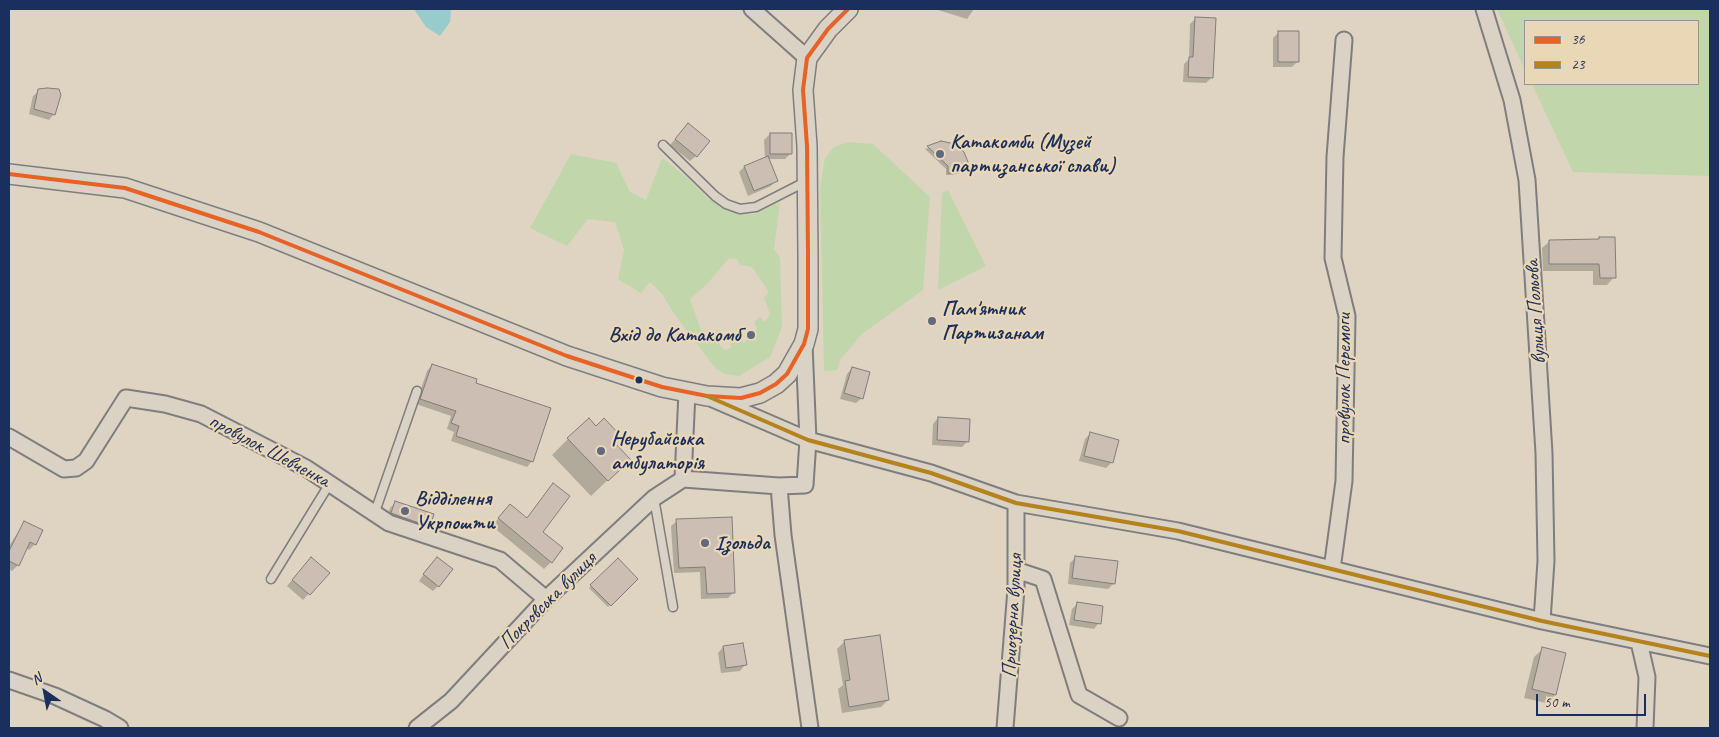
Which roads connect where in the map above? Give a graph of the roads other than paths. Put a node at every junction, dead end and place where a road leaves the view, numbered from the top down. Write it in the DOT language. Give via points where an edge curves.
graph roads {
  1 [pos="752,9"];
  2 [pos="848,9"];
  3 [pos="1484,9"];
  4 [pos="1344,40"];
  5 [pos="807,58"];
  6 [pos="664,145"];
  7 [pos="9,174"];
  8 [pos="807,181"];
  9 [pos="804,344"];
  10 [pos="416,391"];
  11 [pos="687,392"];
  12 [pos="707,396"];
  13 [pos="9,437"];
  14 [pos="808,440"];
  15 [pos="683,479"];
  16 [pos="330,483"];
  17 [pos="779,486"];
  18 [pos="654,498"];
  19 [pos="1016,503"];
  20 [pos="375,512"];
  21 [pos="1332,569"];
  22 [pos="1016,570"];
  23 [pos="271,579"];
  24 [pos="546,599"];
  25 [pos="673,607"];
  26 [pos="1542,621"];
  27 [pos="1639,642"];
  28 [pos="1710,656"];
  29 [pos="9,680"];
  30 [pos="1119,718"];
  31 [pos="120,728"];
  32 [pos="417,728"];
  33 [pos="810,728"];
  34 [pos="1005,728"];
  35 [pos="1645,728"];
  1 -- 5 [label="street"];
  2 -- 5 [label="street" via="828,29"];
  3 -- 26 [label="street, вулиця Польова" via="1512,100 1527,180 1544,454 1546,561"];
  4 -- 21 [label="street, провулок Перемоги" via="1334,156 1333,258 1347,316 1344,471"];
  5 -- 8 [label="street" via="803,90"];
  6 -- 8 [label="lane" via="715,196 740,209 756,207"];
  7 -- 11 [label="street" via="134,191 259,232 567,356"];
  8 -- 9 [label="street" via="808,329"];
  9 -- 12 [label="street" via="787,374 760,393 741,398"];
  9 -- 14 [label="street"];
  10 -- 20 [label="lane"];
  11 -- 12 [label="street"];
  11 -- 15 [label="street"];
  12 -- 14 [label="street"];
  13 -- 16 [label="street, провулок Шевченка" via="64,469 76,468 86,462 126,398 201,414"];
  14 -- 17 [label="street" via="805,485"];
  14 -- 19 [label="street" via="931,473"];
  15 -- 17 [label="street"];
  15 -- 18 [label="street, Покровська вулиця"];
  16 -- 20 [label="street, провулок Шевченка"];
  16 -- 23 [label="lane"];
  17 -- 33 [label="street"];
  18 -- 24 [label="street, Покровська вулиця"];
  18 -- 25 [label="lane"];
  19 -- 21 [label="street" via="1178,531"];
  19 -- 22 [label="street, Приозерна вулиця"];
  20 -- 24 [label="street, провулок Шевченка" via="389,523 500,560"];
  21 -- 26 [label="street"];
  22 -- 30 [label="street" via="1043,579 1080,695"];
  22 -- 34 [label="street, Приозерна вулиця"];
  24 -- 32 [label="street, Покровська вулиця" via="451,701"];
  26 -- 27 [label="street"];
  27 -- 28 [label="street"];
  27 -- 35 [label="street" via="1647,677"];
  29 -- 31 [label="street" via="55,696"];
}
